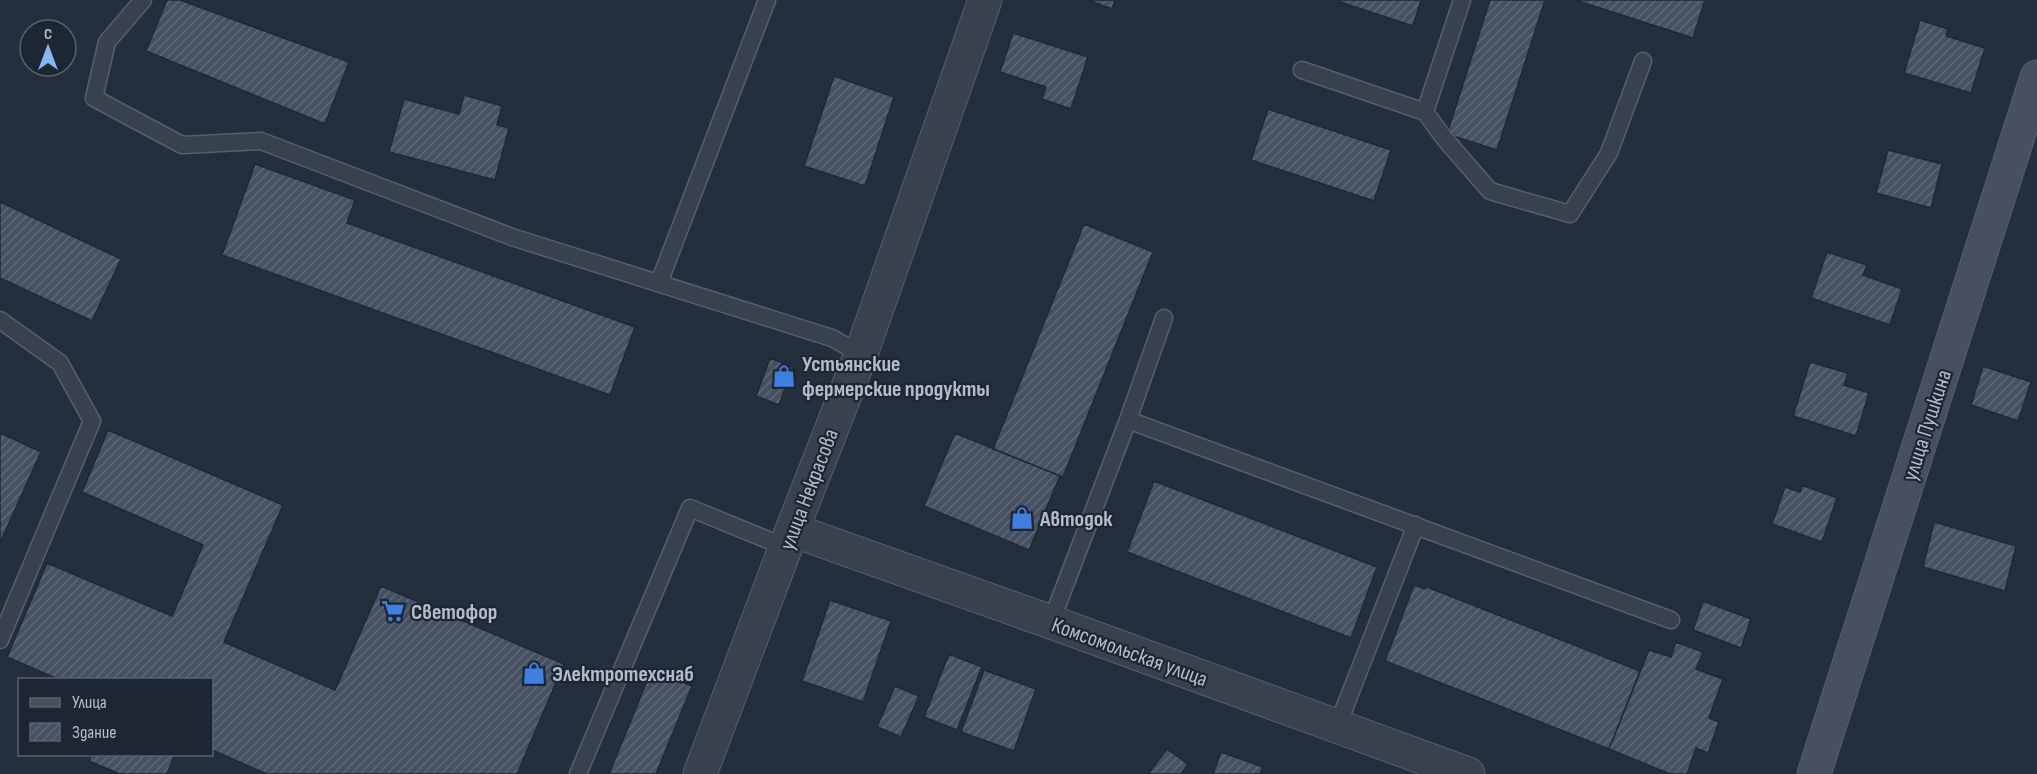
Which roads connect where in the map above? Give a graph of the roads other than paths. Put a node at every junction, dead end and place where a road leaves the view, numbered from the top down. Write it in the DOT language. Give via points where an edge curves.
graph roads {
  1 [pos="143,0"];
  2 [pos="767,0"];
  3 [pos="985,0"];
  4 [pos="1462,0"];
  5 [pos="1643,61"];
  6 [pos="1302,70"];
  7 [pos="2037,77"];
  8 [pos="1425,112"];
  9 [pos="659,283"];
  10 [pos="1164,318"];
  11 [pos="0,320"];
  12 [pos="861,354"];
  13 [pos="1128,420"];
  14 [pos="1416,525"];
  15 [pos="788,538"];
  16 [pos="1671,620"];
  17 [pos="1051,622"];
  18 [pos="0,640"];
  19 [pos="1337,727"];
  20 [pos="578,774"];
  21 [pos="700,774"];
  22 [pos="1468,774"];
  23 [pos="1814,774"];
  1 -- 9 [label="lane" via="107,42 94,98 182,145 261,141 512,237"];
  2 -- 9 [label="lane"];
  3 -- 12 [label="street, улица Некрасова"];
  4 -- 8 [label="lane"];
  5 -- 8 [label="lane" via="1609,153 1570,214 1490,191"];
  6 -- 8 [label="lane"];
  7 -- 23 [label="main road, улица Пушкина"];
  9 -- 12 [label="lane" via="832,338"];
  10 -- 13 [label="lane"];
  11 -- 18 [label="lane" via="60,363 92,421"];
  12 -- 15 [label="street, улица Некрасова"];
  13 -- 14 [label="lane"];
  13 -- 17 [label="lane"];
  14 -- 16 [label="lane"];
  14 -- 19 [label="lane"];
  15 -- 17 [label="street, Комсомольская улица"];
  15 -- 20 [label="lane" via="690,508"];
  15 -- 21 [label="street, улица Некрасова"];
  17 -- 19 [label="street, Комсомольская улица"];
  19 -- 22 [label="street, Комсомольская улица"];
}
